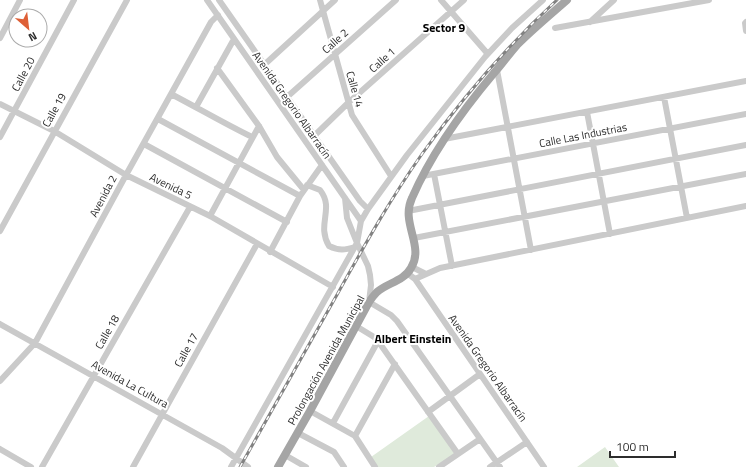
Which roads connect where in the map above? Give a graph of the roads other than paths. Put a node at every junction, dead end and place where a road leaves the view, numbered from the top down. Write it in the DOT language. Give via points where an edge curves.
graph roads {
  1 [pos="20,0"];
  2 [pos="74,0"];
  3 [pos="127,0"];
  4 [pos="207,0"];
  5 [pos="219,0"];
  6 [pos="320,0"];
  7 [pos="335,0"];
  8 [pos="396,0"];
  9 [pos="441,0"];
  10 [pos="464,0"];
  11 [pos="543,0"];
  12 [pos="567,0"];
  13 [pos="614,0"];
  14 [pos="709,0"];
  15 [pos="323,11"];
  16 [pos="451,12"];
  17 [pos="218,15"];
  18 [pos="589,22"];
  19 [pos="745,23"];
  20 [pos="555,28"];
  21 [pos="746,31"];
  22 [pos="0,38"];
  23 [pos="234,39"];
  24 [pos="335,54"];
  25 [pos="487,54"];
  26 [pos="264,65"];
  27 [pos="217,68"];
  28 [pos="497,70"];
  29 [pos="746,81"];
  30 [pos="171,94"];
  31 [pos="287,97"];
  32 [pos="664,97"];
  33 [pos="348,103"];
  34 [pos="0,104"];
  35 [pos="196,107"];
  36 [pos="14,112"];
  37 [pos="587,112"];
  38 [pos="746,114"];
  39 [pos="158,119"];
  40 [pos="259,126"];
  41 [pos="508,127"];
  42 [pos="670,129"];
  43 [pos="54,132"];
  44 [pos="314,136"];
  45 [pos="0,137"];
  46 [pos="252,137"];
  47 [pos="444,139"];
  48 [pos="144,144"];
  49 [pos="593,144"];
  50 [pos="746,145"];
  51 [pos="514,159"];
  52 [pos="676,159"];
  53 [pos="238,163"];
  54 [pos="322,165"];
  55 [pos="434,174"];
  56 [pos="599,174"];
  57 [pos="746,174"];
  58 [pos="126,175"];
  59 [pos="390,176"];
  60 [pos="423,176"];
  61 [pos="681,187"];
  62 [pos="225,188"];
  63 [pos="305,188"];
  64 [pos="520,189"];
  65 [pos="300,196"];
  66 [pos="344,198"];
  67 [pos="604,202"];
  68 [pos="440,205"];
  69 [pos="746,206"];
  70 [pos="190,207"];
  71 [pos="368,209"];
  72 [pos="408,211"];
  73 [pos="210,216"];
  74 [pos="525,217"];
  75 [pos="687,218"];
  76 [pos="361,221"];
  77 [pos="287,222"];
  78 [pos="0,231"];
  79 [pos="446,232"];
  80 [pos="610,234"];
  81 [pos="414,238"];
  82 [pos="257,244"];
  83 [pos="356,245"];
  84 [pos="531,250"];
  85 [pos="270,252"];
  86 [pos="452,266"];
  87 [pos="410,270"];
  88 [pos="426,274"];
  89 [pos="415,280"];
  90 [pos="333,287"];
  91 [pos="369,302"];
  92 [pos="0,324"];
  93 [pos="356,326"];
  94 [pos="378,341"];
  95 [pos="35,344"];
  96 [pos="395,364"];
  97 [pos="480,374"];
  98 [pos="94,375"];
  99 [pos="0,381"];
  100 [pos="450,396"];
  101 [pos="310,411"];
  102 [pos="428,412"];
  103 [pos="162,413"];
  104 [pos="333,423"];
  105 [pos="298,432"];
  106 [pos="355,436"];
  107 [pos="480,439"];
  108 [pos="527,442"];
  109 [pos="0,449"];
  110 [pos="458,454"];
  111 [pos="285,455"];
  112 [pos="237,458"];
  113 [pos="498,465"];
  114 [pos="31,467"];
  115 [pos="42,467"];
  116 [pos="133,467"];
  117 [pos="231,467"];
  118 [pos="248,467"];
  119 [pos="278,467"];
  120 [pos="306,467"];
  121 [pos="344,467"];
  122 [pos="375,467"];
  123 [pos="439,467"];
  124 [pos="490,467"];
  125 [pos="544,467"];
  1 -- 22 [label="street"];
  2 -- 36 [label="street, Calle 20"];
  3 -- 43 [label="street, Calle 19"];
  4 -- 17 [label="street, Avenida Gregorio Albarracín"];
  5 -- 26 [label="street, Avenida Gregorio Albarracín"];
  6 -- 15 [label="street, Calle 14"];
  7 -- 15 [label="street"];
  8 -- 24 [label="street, Calle 2"];
  9 -- 16 [label="street"];
  10 -- 16 [label="street, Calle 1"];
  11 -- 25 [label="street"];
  12 -- 28 [label="main road" via="517,45"];
  13 -- 18 [label="street"];
  14 -- 18 [label="street"];
  15 -- 24 [label="street, Calle 14"];
  15 -- 26 [label="street"];
  16 -- 25 [label="street"];
  16 -- 33 [label="street, Calle 1"];
  17 -- 23 [label="street, Avenida Gregorio Albarracín"];
  17 -- 30 [label="street, Avenida 2"];
  18 -- 20 [label="street"];
  19 -- 21 [label="street"];
  23 -- 27 [label="street"];
  23 -- 54 [label="street, Avenida Gregorio Albarracín"];
  24 -- 31 [label="street, Calle 2"];
  24 -- 33 [label="street, Calle 14"];
  25 -- 59 [label="street"];
  26 -- 31 [label="street, Avenida Gregorio Albarracín"];
  27 -- 35 [label="street"];
  27 -- 40 [label="street"];
  28 -- 41 [label="street"];
  28 -- 47 [label="main road"];
  29 -- 32 [label="street"];
  30 -- 35 [label="street"];
  30 -- 39 [label="street, Avenida 2"];
  31 -- 44 [label="street, Avenida Gregorio Albarracín"];
  32 -- 37 [label="street"];
  32 -- 42 [label="street"];
  33 -- 44 [label="street, Calle 1"];
  33 -- 59 [label="street, Calle 14" via="356,121"];
  34 -- 36 [label="street, Avenida 5"];
  35 -- 46 [label="street"];
  36 -- 43 [label="street, Avenida 5"];
  36 -- 45 [label="street, Calle 20"];
  37 -- 41 [label="street"];
  37 -- 49 [label="street"];
  38 -- 42 [label="street, Calle Las Industrias"];
  39 -- 48 [label="street, Avenida 2"];
  39 -- 53 [label="street"];
  40 -- 46 [label="street"];
  40 -- 63 [label="street" via="278,157"];
  41 -- 47 [label="street"];
  41 -- 51 [label="street"];
  42 -- 49 [label="street, Calle Las Industrias"];
  42 -- 52 [label="street"];
  43 -- 58 [label="street, Avenida 5"];
  43 -- 78 [label="street, Calle 19"];
  44 -- 71 [label="street, Avenida Gregorio Albarracín"];
  46 -- 53 [label="street"];
  47 -- 60 [label="main road"];
  48 -- 58 [label="street, Avenida 2"];
  48 -- 62 [label="street"];
  49 -- 51 [label="street, Calle Las Industrias"];
  49 -- 56 [label="street"];
  50 -- 52 [label="street"];
  51 -- 55 [label="street, Calle Las Industrias"];
  51 -- 64 [label="street"];
  52 -- 56 [label="street"];
  52 -- 61 [label="street"];
  53 -- 62 [label="street"];
  53 -- 65 [label="street"];
  54 -- 63 [label="street"];
  54 -- 66 [label="street, Avenida Gregorio Albarracín"];
  55 -- 60 [label="street, Calle Las Industrias"];
  55 -- 68 [label="street"];
  56 -- 64 [label="street"];
  56 -- 67 [label="street"];
  57 -- 61 [label="street"];
  58 -- 70 [label="street, Avenida 5"];
  58 -- 95 [label="street, Avenida 2"];
  59 -- 71 [label="street"];
  60 -- 72 [label="main road"];
  61 -- 67 [label="street"];
  61 -- 75 [label="street"];
  62 -- 73 [label="street"];
  62 -- 77 [label="street"];
  63 -- 65 [label="street"];
  63 -- 83 [label="street" via="320,190 326,200 324,228 329,246 344,250"];
  64 -- 68 [label="street"];
  64 -- 74 [label="street"];
  65 -- 77 [label="street"];
  66 -- 76 [label="street, Avenida Gregorio Albarracín"];
  66 -- 83 [label="street" via="347,218"];
  67 -- 74 [label="street"];
  67 -- 80 [label="street"];
  68 -- 72 [label="street"];
  68 -- 79 [label="street"];
  69 -- 75 [label="street"];
  70 -- 73 [label="street, Avenida 5"];
  70 -- 98 [label="street, Calle 18"];
  71 -- 76 [label="street"];
  72 -- 81 [label="main road"];
  73 -- 82 [label="street, Avenida 5"];
  74 -- 79 [label="street"];
  74 -- 84 [label="street"];
  75 -- 80 [label="street"];
  76 -- 83 [label="street"];
  77 -- 85 [label="street"];
  79 -- 81 [label="street"];
  79 -- 86 [label="street"];
  80 -- 84 [label="street"];
  81 -- 87 [label="main road" via="415,260"];
  82 -- 85 [label="street, Avenida 5"];
  82 -- 103 [label="street, Calle 17"];
  83 -- 90 [label="street"];
  83 -- 91 [label="street" via="368,266 371,286"];
  84 -- 86 [label="street"];
  85 -- 90 [label="street, Avenida 5"];
  86 -- 88 [label="street"];
  87 -- 88 [label="street"];
  87 -- 89 [label="street, Avenida Gregorio Albarracín"];
  87 -- 91 [label="main road, Prolongación Avenida Municipal" via="376,292"];
  88 -- 89 [label="street"];
  89 -- 97 [label="street, Avenida Gregorio Albarracín"];
  90 -- 112 [label="street"];
  91 -- 93 [label="main road, Prolongación Avenida Municipal"];
  91 -- 100 [label="street" via="397,321"];
  92 -- 95 [label="street, Avenida La Cultura"];
  93 -- 94 [label="street"];
  93 -- 101 [label="main road, Prolongación Avenida Municipal"];
  94 -- 96 [label="street"];
  94 -- 104 [label="street"];
  95 -- 98 [label="street, Avenida La Cultura"];
  95 -- 99 [label="street, Avenida 2"];
  96 -- 102 [label="street"];
  96 -- 106 [label="street"];
  97 -- 100 [label="street"];
  97 -- 108 [label="street, Avenida Gregorio Albarracín"];
  98 -- 103 [label="street, Avenida La Cultura"];
  98 -- 115 [label="street, Calle 18"];
  100 -- 102 [label="street"];
  100 -- 107 [label="street"];
  101 -- 104 [label="street"];
  101 -- 105 [label="main road, Prolongación Avenida Municipal"];
  102 -- 110 [label="street"];
  103 -- 112 [label="street, Avenida La Cultura"];
  103 -- 116 [label="street, Calle 17"];
  104 -- 106 [label="street"];
  105 -- 111 [label="main road, Prolongación Avenida Municipal"];
  105 -- 121 [label="street" via="334,452"];
  106 -- 122 [label="street"];
  107 -- 110 [label="street"];
  107 -- 113 [label="street"];
  108 -- 113 [label="street"];
  108 -- 125 [label="street, Avenida Gregorio Albarracín"];
  109 -- 114 [label="street"];
  110 -- 123 [label="street"];
  111 -- 119 [label="main road, Prolongación Avenida Municipal"];
  111 -- 120 [label="street"];
  112 -- 117 [label="street"];
  112 -- 118 [label="street, Avenida La Cultura"];
  113 -- 124 [label="street"];
}
